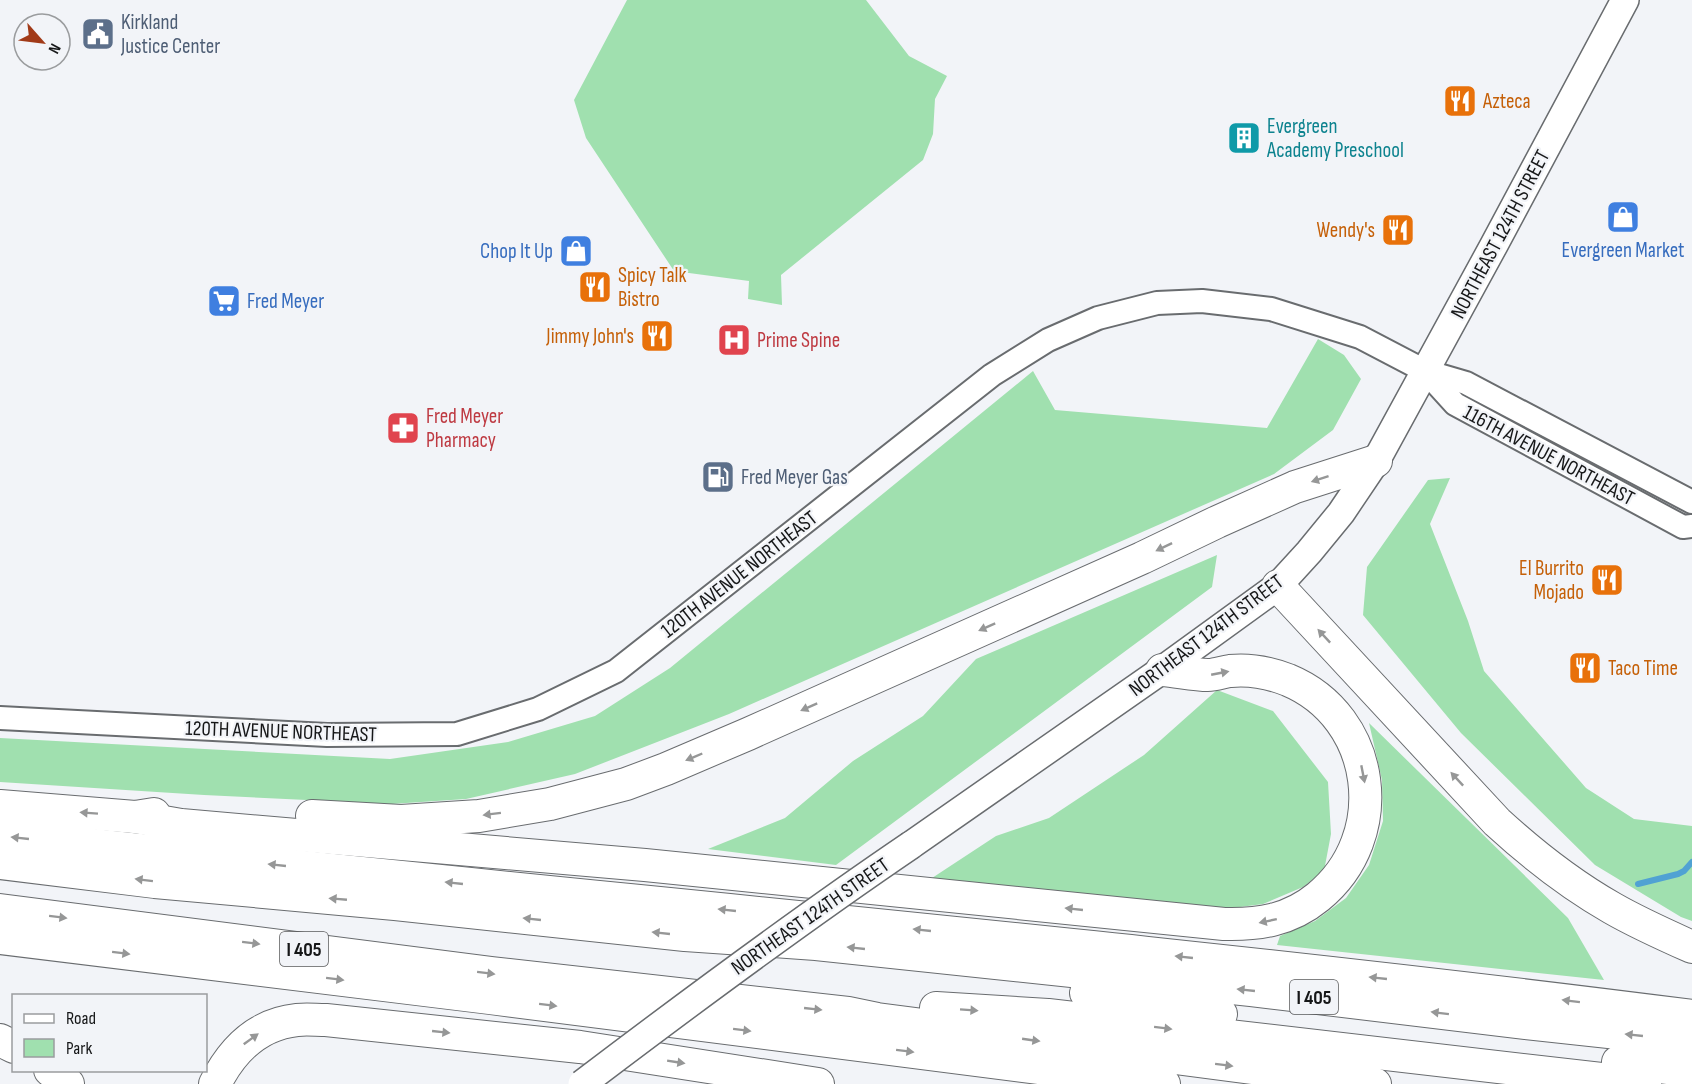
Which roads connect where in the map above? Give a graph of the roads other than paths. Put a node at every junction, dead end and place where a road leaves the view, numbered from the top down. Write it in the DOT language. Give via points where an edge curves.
graph roads {
  1 [pos="1625,0"];
  2 [pos="1425,371"];
  3 [pos="1376,461"];
  4 [pos="1692,502"];
  5 [pos="1692,526"];
  6 [pos="1278,586"];
  7 [pos="1162,670"];
  8 [pos="0,718"];
  9 [pos="0,806"];
  10 [pos="135,817"];
  11 [pos="0,835"];
  12 [pos="0,862"];
  13 [pos="0,910"];
  14 [pos="0,938"];
  15 [pos="1692,947"];
  16 [pos="935,957"];
  17 [pos="848,1013"];
  18 [pos="1692,1016"];
  19 [pos="1692,1041"];
  20 [pos="1692,1071"];
  21 [pos="51,1072"];
  22 [pos="68,1084"];
  23 [pos="215,1084"];
  24 [pos="581,1084"];
  25 [pos="818,1084"];
  26 [pos="1164,1084"];
  27 [pos="1375,1084"];
  28 [pos="1645,1084"];
  1 -- 2 [label="main road, NORTHEAST 124TH STREET"];
  2 -- 3 [label="main road, NORTHEAST 124TH STREET"];
  2 -- 4 [label="street, 116TH AVENUE NORTHEAST" via="1466,383"];
  2 -- 5 [label="street, 116TH AVENUE NORTHEAST" via="1455,404 1683,527"];
  2 -- 8 [label="street, 120TH AVENUE NORTHEAST" via="1360,338 1271,309 1202,301 1129,309 1048,340 1000,370 616,671 538,709 456,734 327,735"];
  3 -- 6 [label="main road, NORTHEAST 124TH STREET" via="1341,513"];
  3 -- 10 [label="highway, one-way" via="1295,487 748,734 626,784 550,804 441,819 401,821 179,810"];
  6 -- 7 [label="main road, NORTHEAST 124TH STREET"];
  15 -- 6 [label="highway, one-way" via="1612,908 1527,850"];
  7 -- 10 [label="highway, one-way" via="1209,675 1230,671 1266,673 1311,692 1346,727 1365,777 1367,804 1352,856 1336,881 1318,898 1276,920 1251,925 1224,924 645,865 181,825"];
  7 -- 24 [label="main road, NORTHEAST 124TH STREET, bridge" via="849,887"];
  10 -- 9 [label="highway, one-way"];
  18 -- 11 [label="highway, I 405, one-way" via="980,935"];
  16 -- 12 [label="highway, I 405, one-way" via="155,882"];
  13 -- 17 [label="highway, I 405, one-way" via="492,973"];
  14 -- 26 [label="highway, I 405, one-way"];
  19 -- 16 [label="highway, I 405, one-way"];
  16 -- 20 [label="highway" via="979,976 1204,1012"];
  17 -- 27 [label="highway, I 405, one-way"];
  17 -- 28 [label="highway, one-way" via="920,1006 1048,1015"];
  21 -- 22 [label="highway"];
  23 -- 25 [label="highway, one-way" via="238,1049 255,1035 297,1020 580,1047"];
}
